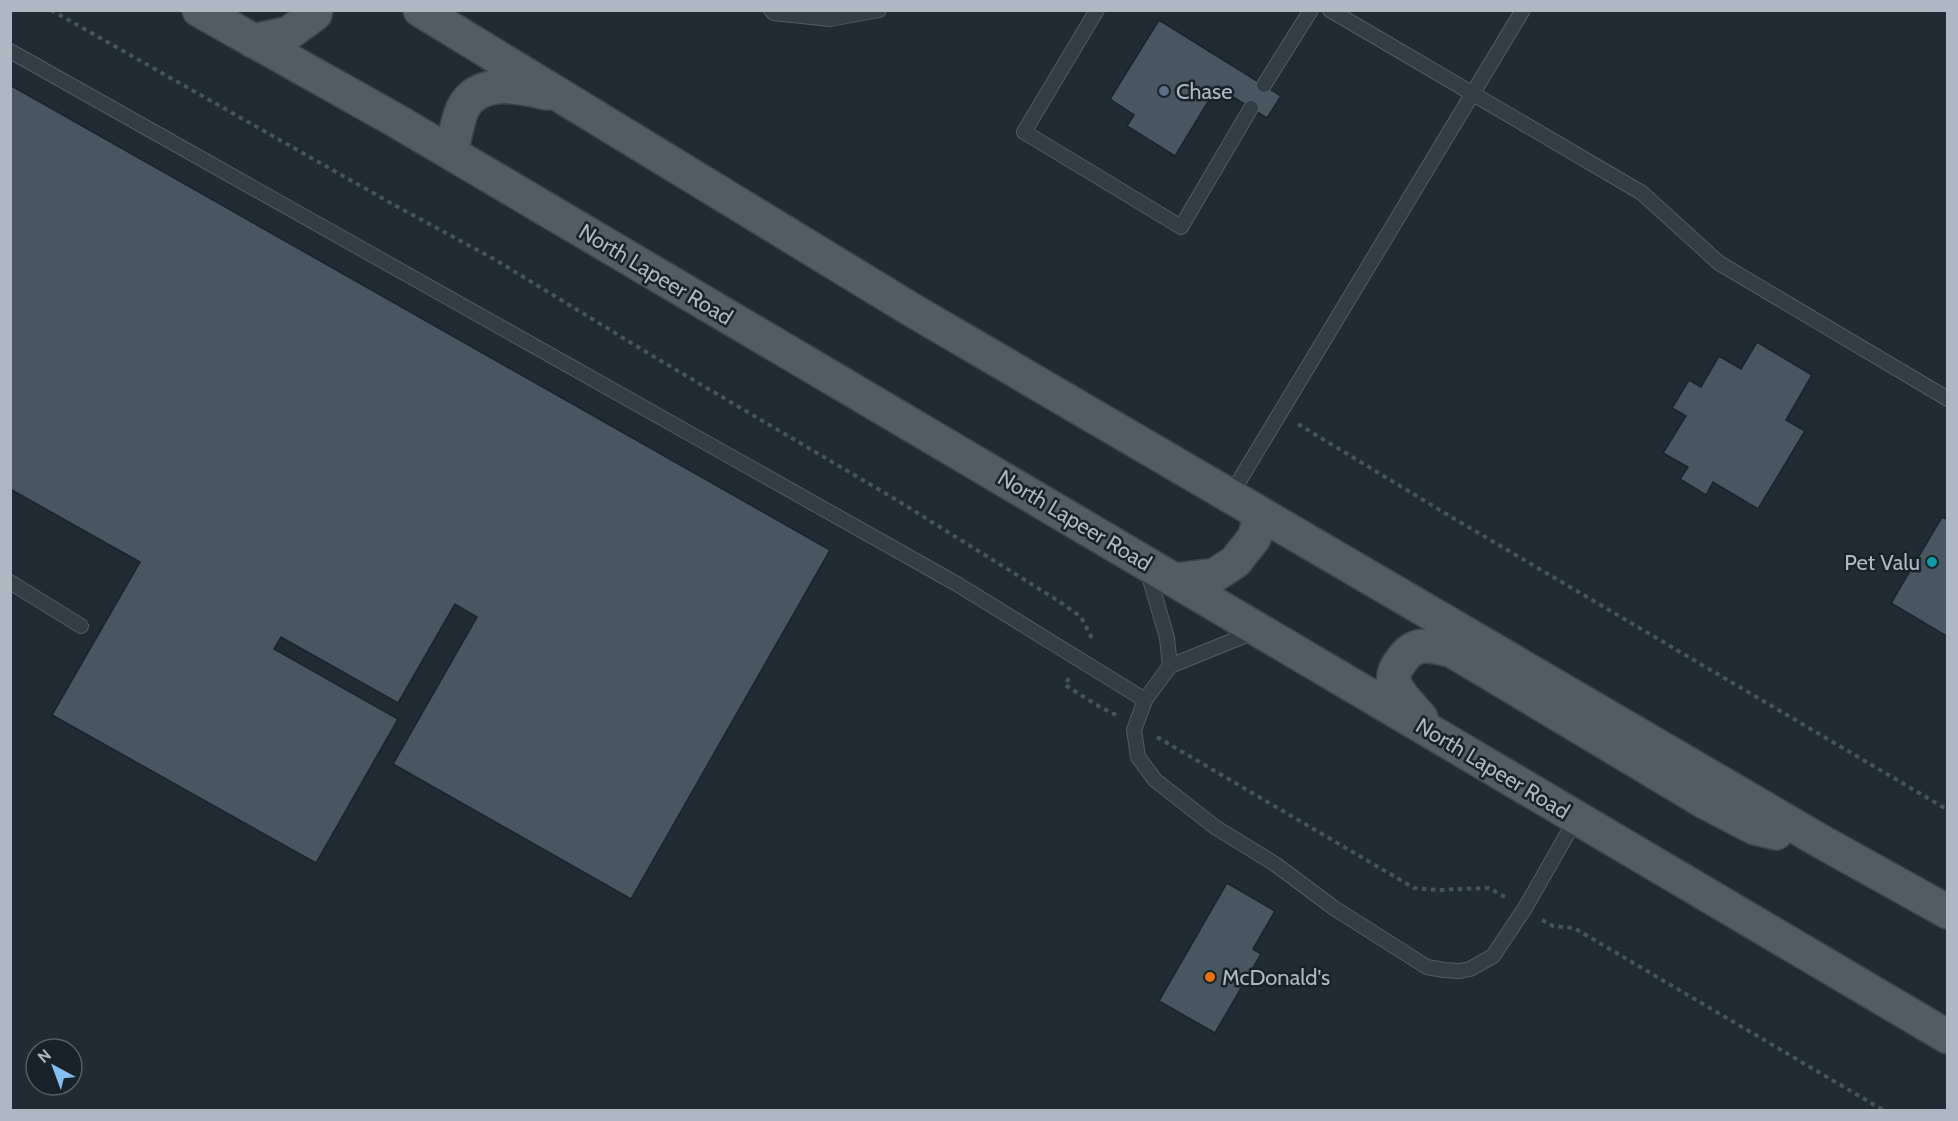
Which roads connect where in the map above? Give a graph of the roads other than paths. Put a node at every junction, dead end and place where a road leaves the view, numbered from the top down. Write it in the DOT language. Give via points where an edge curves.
graph roads {
  1 [pos="199,10"];
  2 [pos="316,10"];
  3 [pos="420,10"];
  4 [pos="771,10"];
  5 [pos="879,10"];
  6 [pos="1097,10"];
  7 [pos="1311,10"];
  8 [pos="1330,10"];
  9 [pos="1523,10"];
  10 [pos="254,41"];
  11 [pos="10,51"];
  12 [pos="1264,85"];
  13 [pos="1473,95"];
  14 [pos="563,97"];
  15 [pos="1251,108"];
  16 [pos="452,153"];
  17 [pos="1947,399"];
  18 [pos="1230,496"];
  19 [pos="1261,514"];
  20 [pos="1145,562"];
  21 [pos="1175,580"];
  22 [pos="10,582"];
  23 [pos="81,626"];
  24 [pos="1260,629"];
  25 [pos="1170,666"];
  26 [pos="1145,700"];
  27 [pos="1431,730"];
  28 [pos="1576,817"];
  29 [pos="1822,842"];
  30 [pos="1947,912"];
  31 [pos="1947,1037"];
  1 -- 10 [label="main road, North Lapeer Road"];
  2 -- 10 [label="main road" via="289,33"];
  3 -- 14 [label="main road"];
  4 -- 5 [label="lane" via="830,19"];
  6 -- 15 [label="lane" via="1024,132 1182,227"];
  7 -- 12 [label="lane"];
  8 -- 13 [label="lane"];
  9 -- 13 [label="lane"];
  10 -- 16 [label="main road, North Lapeer Road"];
  11 -- 26 [label="lane" via="957,584"];
  13 -- 17 [label="lane" via="1642,193 1719,263"];
  13 -- 18 [label="lane"];
  14 -- 16 [label="main road" via="516,86 486,88 472,95 463,109"];
  14 -- 18 [label="main road" via="912,310"];
  16 -- 20 [label="main road, North Lapeer Road"];
  18 -- 19 [label="main road"];
  19 -- 21 [label="main road" via="1254,538 1235,562 1215,575"];
  19 -- 29 [label="main road"];
  20 -- 21 [label="main road, North Lapeer Road"];
  20 -- 25 [label="lane" via="1161,611"];
  21 -- 24 [label="main road, North Lapeer Road"];
  22 -- 23 [label="lane"];
  24 -- 25 [label="lane"];
  24 -- 27 [label="main road, North Lapeer Road"];
  25 -- 26 [label="lane"];
  26 -- 28 [label="lane" via="1134,730 1138,757 1155,780 1215,827 1427,967 1460,971 1493,956"];
  27 -- 28 [label="main road, North Lapeer Road"];
  27 -- 29 [label="main road" via="1393,678 1403,658 1421,645 1451,650 1755,828"];
  28 -- 31 [label="main road, North Lapeer Road"];
  29 -- 30 [label="main road"];
}
